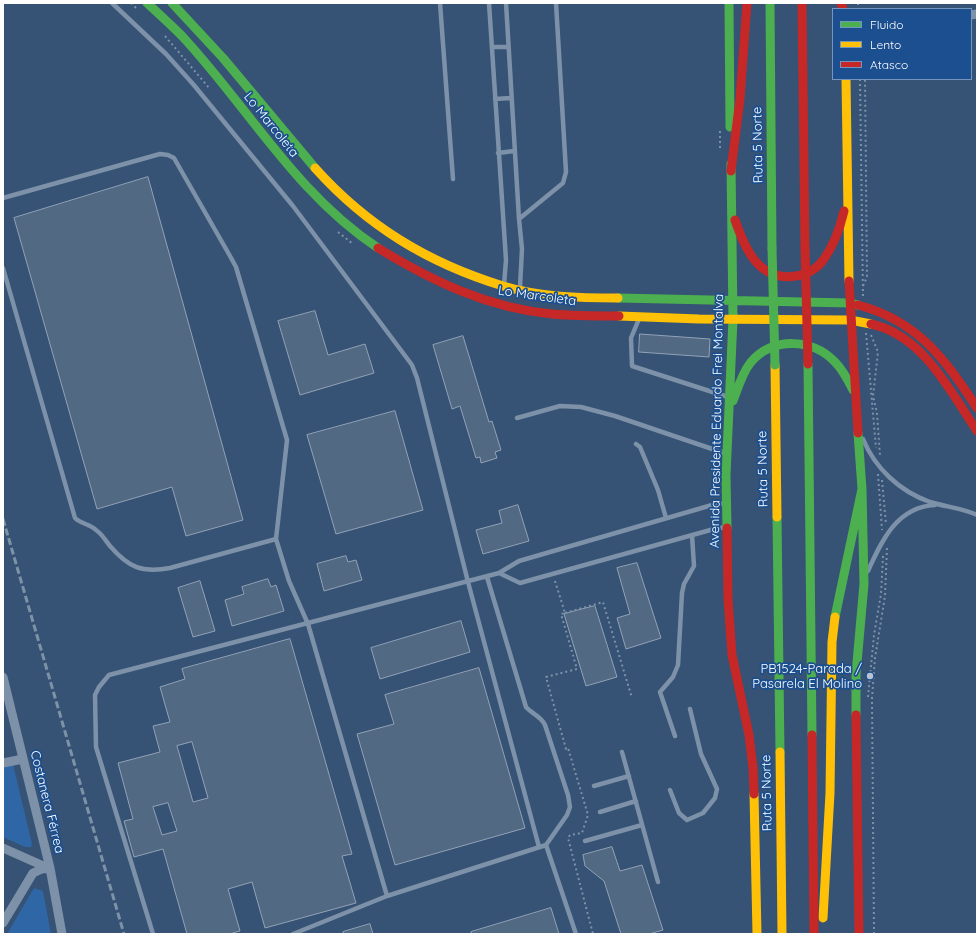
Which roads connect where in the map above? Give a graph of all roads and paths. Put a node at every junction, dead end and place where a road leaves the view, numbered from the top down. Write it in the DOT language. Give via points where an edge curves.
graph roads {
  1 [pos="112,3"];
  2 [pos="131,3"];
  3 [pos="147,3"];
  4 [pos="172,3"];
  5 [pos="440,3"];
  6 [pos="489,3"];
  7 [pos="506,3"];
  8 [pos="556,3"];
  9 [pos="729,3"];
  10 [pos="747,3"];
  11 [pos="770,3"];
  12 [pos="802,3"];
  13 [pos="141,12"];
  14 [pos="162,32"];
  15 [pos="492,47"];
  16 [pos="508,47"];
  17 [pos="846,80"];
  18 [pos="860,80"];
  19 [pos="866,80"];
  20 [pos="212,91"];
  21 [pos="511,98"];
  22 [pos="495,99"];
  23 [pos="720,128"];
  24 [pos="281,129"];
  25 [pos="264,138"];
  26 [pos="298,149"];
  27 [pos="514,151"];
  28 [pos="720,151"];
  29 [pos="498,153"];
  30 [pos="282,158"];
  31 [pos="731,171"];
  32 [pos="453,179"];
  33 [pos="3,198"];
  34 [pos="847,201"];
  35 [pos="732,208"];
  36 [pos="519,219"];
  37 [pos="337,231"];
  38 [pos="354,244"];
  39 [pos="3,268"];
  40 [pos="504,286"];
  41 [pos="520,290"];
  42 [pos="732,300"];
  43 [pos="849,303"];
  44 [pos="640,317"];
  45 [pos="733,319"];
  46 [pos="850,320"];
  47 [pos="865,323"];
  48 [pos="856,395"];
  49 [pos="729,397"];
  50 [pos="977,408"];
  51 [pos="516,418"];
  52 [pos="728,418"];
  53 [pos="858,424"];
  54 [pos="977,431"];
  55 [pos="636,444"];
  56 [pos="727,454"];
  57 [pos="877,464"];
  58 [pos="882,469"];
  59 [pos="862,489"];
  60 [pos="726,505"];
  61 [pos="941,505"];
  62 [pos="977,515"];
  63 [pos="666,518"];
  64 [pos="727,527"];
  65 [pos="887,533"];
  66 [pos="692,535"];
  67 [pos="276,539"];
  68 [pos="883,541"];
  69 [pos="499,573"];
  70 [pos="554,574"];
  71 [pos="486,577"];
  72 [pos="864,580"];
  73 [pos="468,582"];
  74 [pos="565,613"];
  75 [pos="308,624"];
  76 [pos="3,677"];
  77 [pos="632,698"];
  78 [pos="6,699"];
  79 [pos="868,704"];
  80 [pos="690,709"];
  81 [pos="675,736"];
  82 [pos="622,752"];
  83 [pos="23,759"];
  84 [pos="3,763"];
  85 [pos="629,776"];
  86 [pos="594,786"];
  87 [pos="670,790"];
  88 [pos="636,801"];
  89 [pos="600,812"];
  90 [pos="642,825"];
  91 [pos="585,840"];
  92 [pos="546,845"];
  93 [pos="539,847"];
  94 [pos="3,848"];
  95 [pos="50,868"];
  96 [pos="658,882"];
  97 [pos="387,896"];
  98 [pos="3,924"];
  99 [pos="62,934"];
  100 [pos="153,934"];
  101 [pos="293,934"];
  102 [pos="576,934"];
  103 [pos="593,934"];
  104 [pos="757,934"];
  105 [pos="782,934"];
  106 [pos="814,934"];
  107 [pos="821,934"];
  108 [pos="859,934"];
  109 [pos="874,934"];
  1 -- 73 [label="lane" via="194,84 293,206 412,364"];
  2 -- 13 [label="path"];
  3 -- 25 [label="main road, Lo Marcoleta" via="186,41"];
  4 -- 24 [label="main road, Lo Marcoleta" via="223,58"];
  5 -- 32 [label="lane"];
  6 -- 15 [label="lane"];
  7 -- 16 [label="lane"];
  8 -- 36 [label="lane" via="566,172 563,183"];
  9 -- 31 [label="main road, Avenida Presidente Eduardo Frei Montalva"];
  10 -- 31 [label="main road" via="740,99"];
  11 -- 105 [label="main road, Ruta 5 Norte, bridge"];
  12 -- 106 [label="main road, bridge"];
  14 -- 20 [label="path"];
  15 -- 16 [label="lane"];
  15 -- 22 [label="lane"];
  16 -- 21 [label="lane"];
  17 -- 34 [label="main road"];
  18 -- 19 [label="path" via="863,287 867,277"];
  21 -- 22 [label="lane"];
  21 -- 27 [label="lane"];
  22 -- 29 [label="lane"];
  23 -- 28 [label="path"];
  24 -- 25 [label="main road" via="273,136"];
  24 -- 26 [label="main road, Lo Marcoleta"];
  25 -- 30 [label="main road, Lo Marcoleta"];
  26 -- 30 [label="main road" via="287,152"];
  26 -- 40 [label="main road, Lo Marcoleta" via="336,191 386,231 424,255"];
  27 -- 29 [label="lane"];
  27 -- 36 [label="lane"];
  29 -- 40 [label="lane" via="506,260"];
  30 -- 44 [label="main road, Lo Marcoleta" via="310,191 341,221 397,260 442,284 488,302 519,309 552,314"];
  31 -- 35 [label="main road, Avenida Presidente Eduardo Frei Montalva"];
  33 -- 67 [label="lane" via="160,154 174,158 236,267 287,440"];
  34 -- 35 [label="main road" via="834,240 824,259 806,274 787,279 770,274 755,262 744,245"];
  34 -- 43 [label="main road"];
  35 -- 42 [label="main road, Avenida Presidente Eduardo Frei Montalva"];
  36 -- 41 [label="lane" via="522,249"];
  37 -- 38 [label="path"];
  39 -- 67 [label="lane" via="75,518 80,523 97,530 128,564 154,571"];
  40 -- 41 [label="main road, Lo Marcoleta"];
  41 -- 42 [label="main road, Lo Marcoleta" via="578,297"];
  42 -- 43 [label="main road, Lo Marcoleta"];
  42 -- 45 [label="main road, Avenida Presidente Eduardo Frei Montalva"];
  43 -- 46 [label="main road"];
  43 -- 50 [label="main road, Lo Marcoleta" via="894,318 914,329 935,348 951,368"];
  44 -- 45 [label="main road, Lo Marcoleta"];
  44 -- 49 [label="lane" via="631,338 632,366"];
  45 -- 46 [label="main road, Lo Marcoleta"];
  45 -- 49 [label="main road, Avenida Presidente Eduardo Frei Montalva"];
  46 -- 47 [label="main road, Lo Marcoleta"];
  46 -- 48 [label="main road"];
  47 -- 54 [label="main road, Lo Marcoleta" via="892,332 914,347 932,364"];
  47 -- 57 [label="path"];
  47 -- 58 [label="path" via="878,352 873,396"];
  48 -- 52 [label="main road" via="837,363 824,352 800,343 782,344 765,351 746,369"];
  48 -- 53 [label="main road"];
  49 -- 52 [label="main road, Avenida Presidente Eduardo Frei Montalva"];
  51 -- 56 [label="lane" via="560,406 581,407"];
  52 -- 56 [label="main road, Avenida Presidente Eduardo Frei Montalva"];
  53 -- 57 [label="lane"];
  53 -- 59 [label="main road"];
  55 -- 63 [label="lane" via="640,447 658,490"];
  56 -- 60 [label="main road, Avenida Presidente Eduardo Frei Montalva"];
  57 -- 58 [label="lane"];
  57 -- 68 [label="path"];
  58 -- 61 [label="lane" via="910,493"];
  58 -- 65 [label="path"];
  59 -- 72 [label="main road"];
  59 -- 107 [label="main road" via="833,631 830,793"];
  60 -- 63 [label="lane" via="719,503"];
  60 -- 64 [label="main road, Avenida Presidente Eduardo Frei Montalva"];
  61 -- 62 [label="lane"];
  61 -- 65 [label="lane" via="926,506 911,512 897,521"];
  63 -- 69 [label="lane" via="519,561"];
  64 -- 66 [label="lane"];
  64 -- 104 [label="main road, Avenida Presidente Eduardo Frei Montalva" via="730,645 749,735 753,774"];
  65 -- 68 [label="lane"];
  65 -- 109 [label="path" via="885,596 875,658 872,698"];
  66 -- 70 [label="lane"];
  66 -- 81 [label="lane" via="694,566 682,593 678,665 676,672 660,692"];
  67 -- 75 [label="lane" via="289,581"];
  68 -- 72 [label="lane"];
  68 -- 79 [label="path" via="883,576"];
  69 -- 70 [label="lane" via="520,583"];
  69 -- 71 [label="lane"];
  70 -- 74 [label="path"];
  71 -- 73 [label="lane"];
  71 -- 92 [label="lane" via="526,707 542,719 545,725 568,795 570,807"];
  72 -- 108 [label="main road" via="856,674"];
  73 -- 75 [label="lane"];
  73 -- 93 [label="lane"];
  74 -- 77 [label="path" via="603,602"];
  74 -- 103 [label="path" via="561,614 577,669 546,677 588,815 582,833 568,838"];
  75 -- 97 [label="lane"];
  75 -- 100 [label="lane" via="109,676 95,695 96,747"];
  76 -- 78 [label="street, Costanera Férrea"];
  78 -- 83 [label="street, Costanera Férrea"];
  80 -- 87 [label="lane" via="701,754 717,789 715,798 703,814 687,820 679,813"];
  82 -- 85 [label="lane"];
  83 -- 84 [label="street"];
  83 -- 95 [label="street, Costanera Férrea"];
  85 -- 86 [label="lane"];
  85 -- 88 [label="lane"];
  88 -- 89 [label="lane"];
  88 -- 90 [label="lane"];
  90 -- 91 [label="lane"];
  90 -- 96 [label="lane"];
  92 -- 93 [label="lane"];
  92 -- 102 [label="lane"];
  93 -- 97 [label="lane"];
  94 -- 95 [label="street"];
  95 -- 98 [label="street" via="33,873"];
  95 -- 99 [label="street, Costanera Férrea"];
  97 -- 101 [label="lane"];
}
